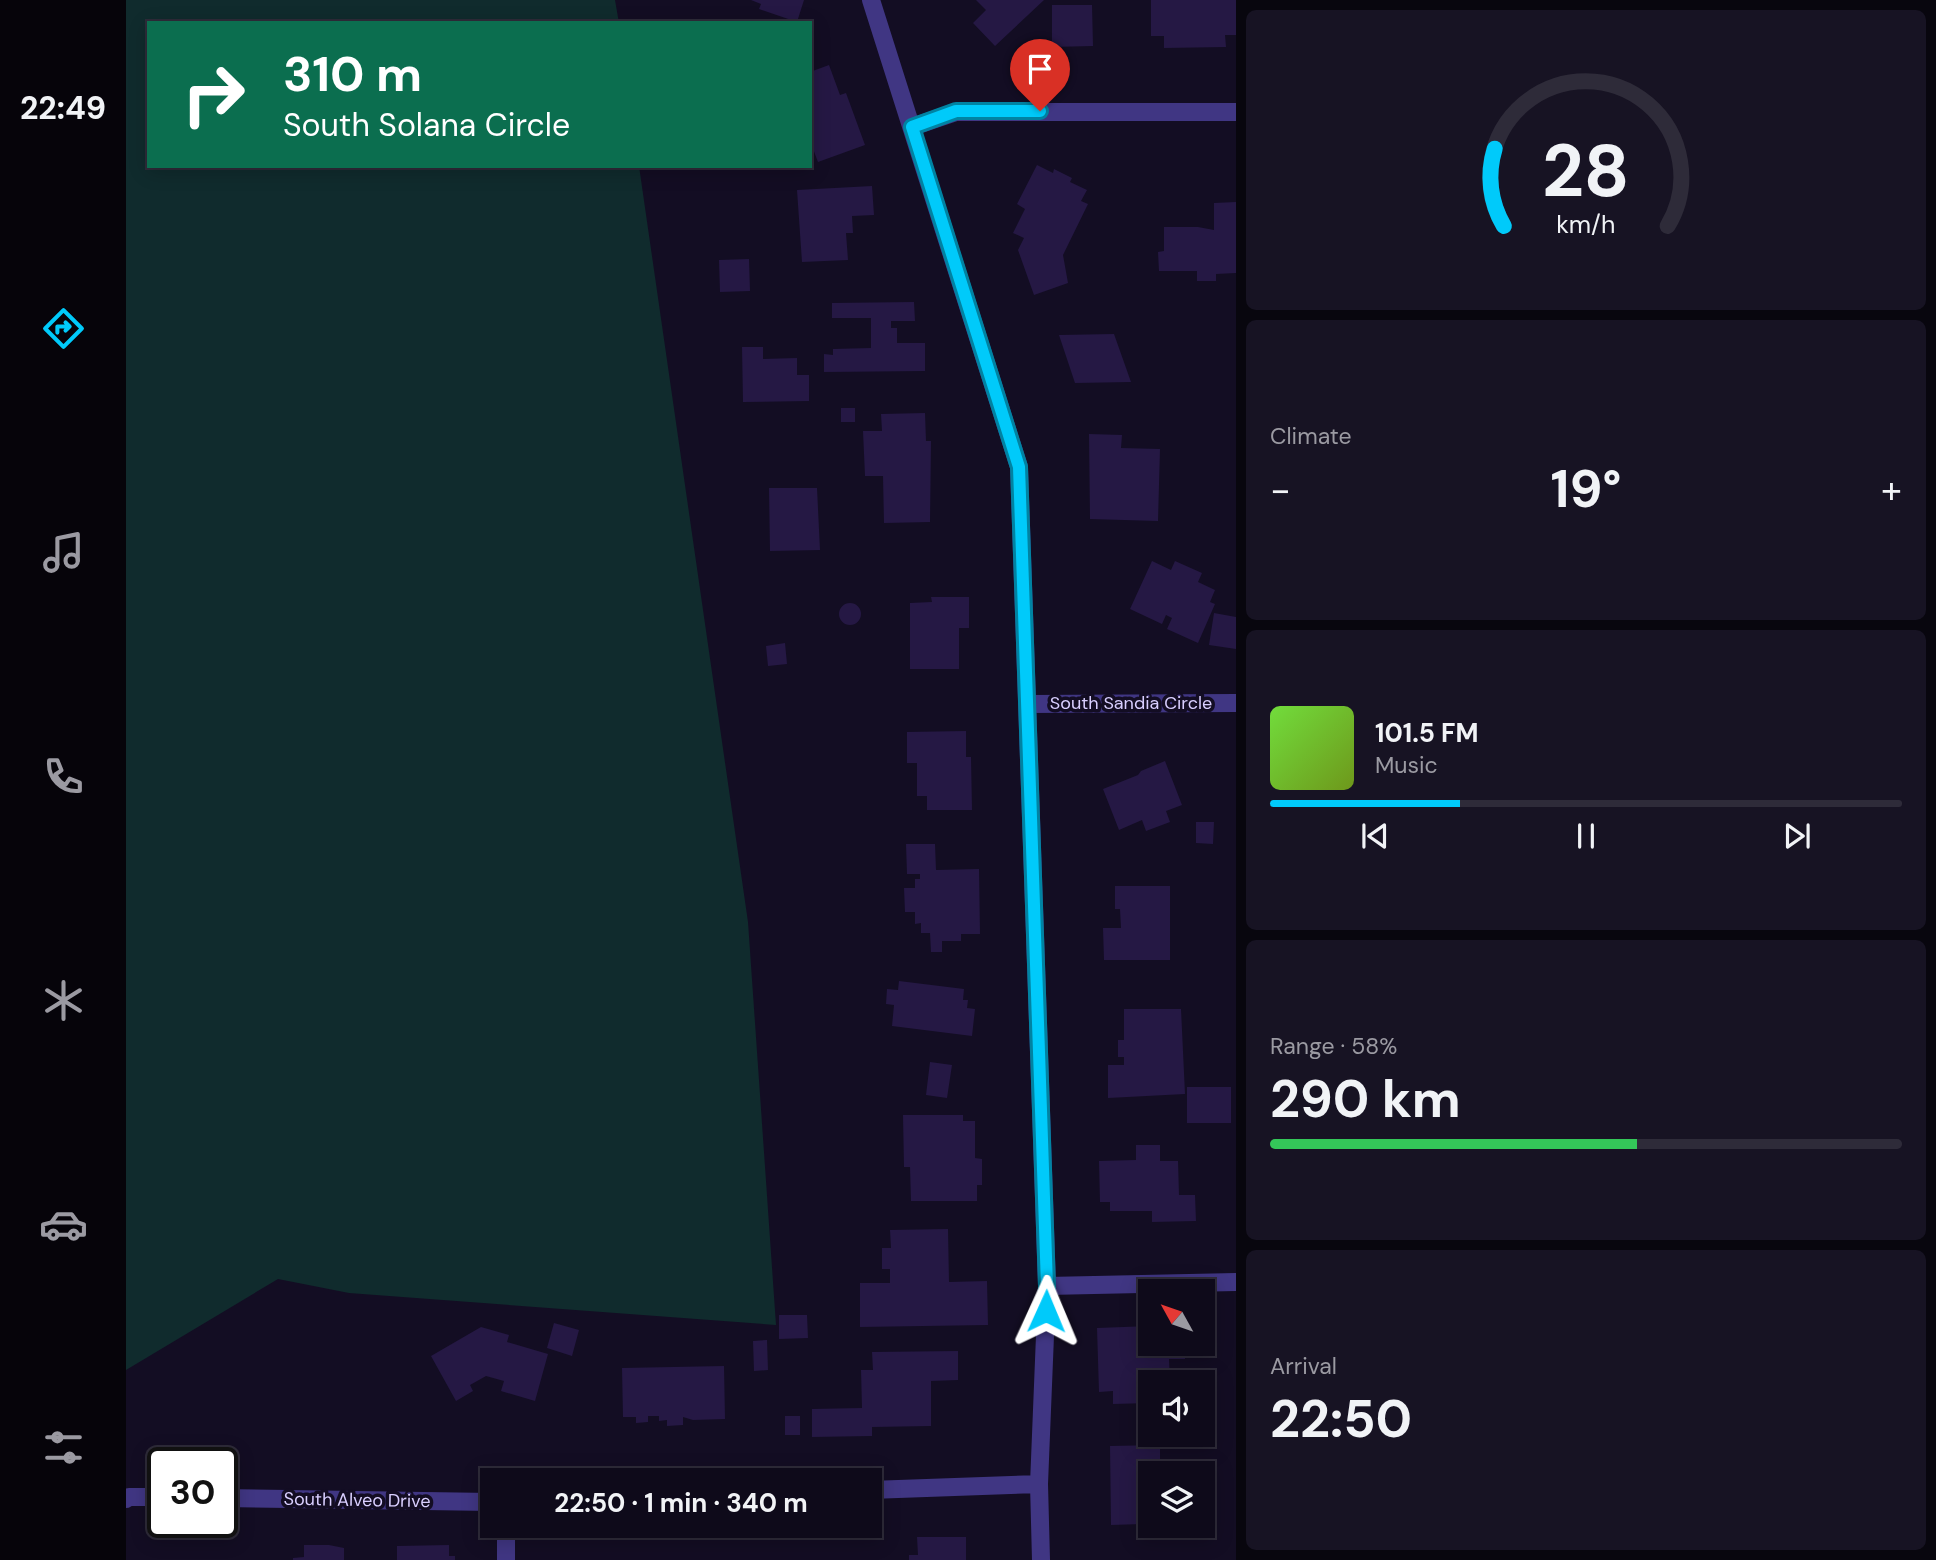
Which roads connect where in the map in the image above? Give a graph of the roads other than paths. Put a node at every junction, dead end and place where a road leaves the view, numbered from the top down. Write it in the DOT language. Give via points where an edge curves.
graph roads {
  1 [pos="871,0"];
  2 [pos="1236,112"];
  3 [pos="912,127"];
  4 [pos="1236,703"];
  5 [pos="1027,704"];
  6 [pos="1236,1282"];
  7 [pos="1047,1286"];
  8 [pos="1040,1484"];
  9 [pos="882,1490"];
  10 [pos="147,1497"];
  11 [pos="238,1498"];
  12 [pos="126,1499"];
  13 [pos="480,1502"];
  14 [pos="506,1538"];
  15 [pos="506,1560"];
  16 [pos="1041,1560"];
  1 -- 3 [label="street"];
  2 -- 3 [label="street" via="956,111"];
  3 -- 5 [label="street" via="1019,467"];
  4 -- 5 [label="street, South Sandia Circle"];
  5 -- 7 [label="street"];
  6 -- 7 [label="street"];
  7 -- 8 [label="street"];
  8 -- 9 [label="street"];
  8 -- 16 [label="street"];
  10 -- 12 [label="street"];
  11 -- 13 [label="street, South Alveo Drive"];
  14 -- 15 [label="street"];
}
